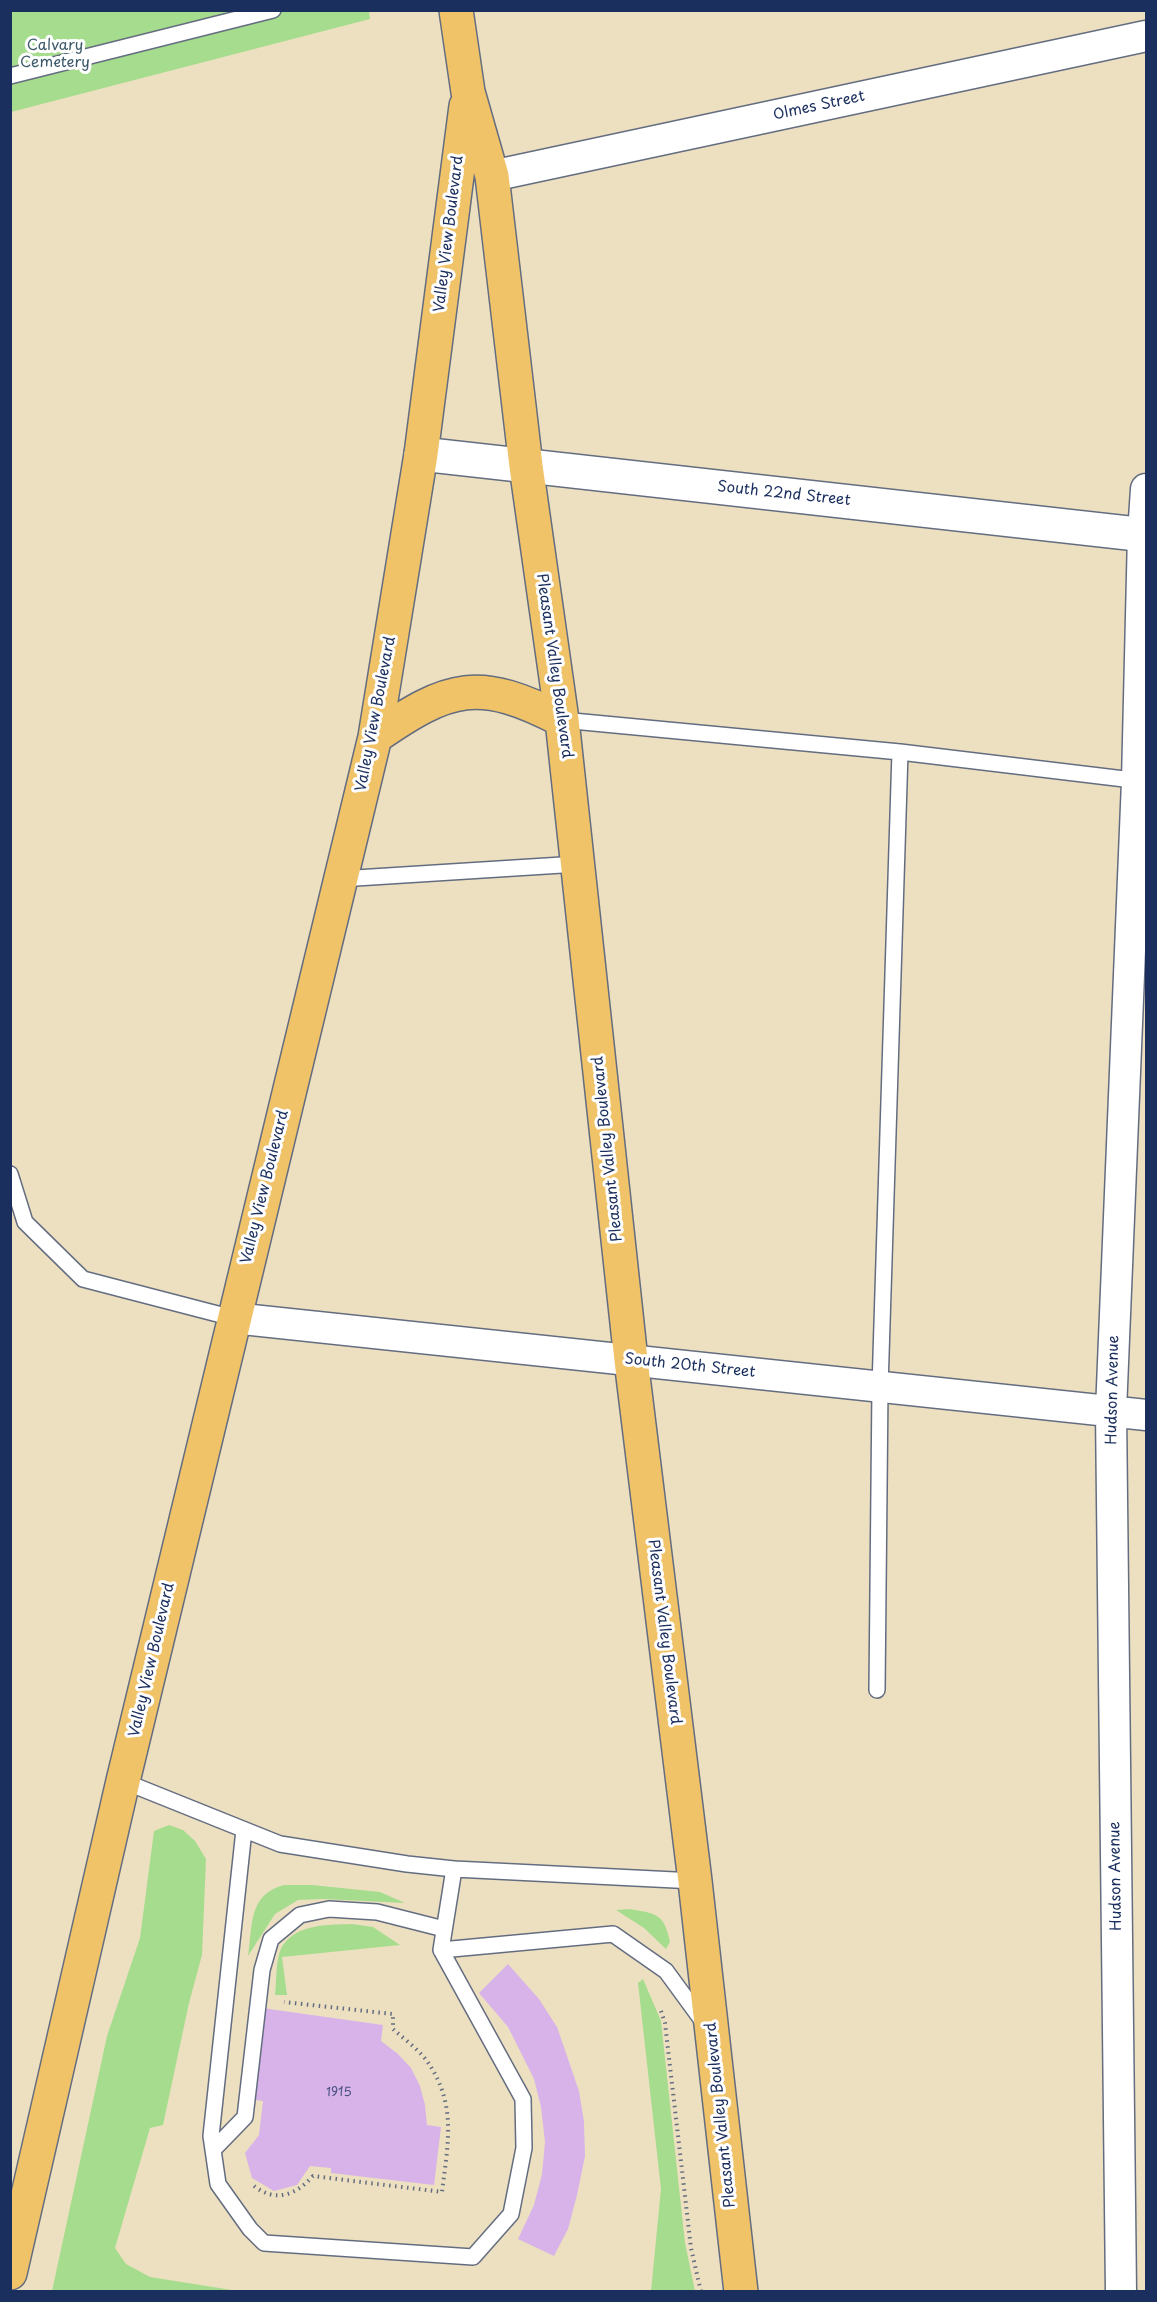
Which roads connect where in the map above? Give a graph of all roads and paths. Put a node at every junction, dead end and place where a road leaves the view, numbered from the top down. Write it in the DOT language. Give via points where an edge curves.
graph roads {
  1 [pos="273,10"];
  2 [pos="456,10"];
  3 [pos="1146,36"];
  4 [pos="10,76"];
  5 [pos="468,92"];
  6 [pos="492,176"];
  7 [pos="421,454"];
  8 [pos="526,466"];
  9 [pos="1146,489"];
  10 [pos="1145,534"];
  11 [pos="562,720"];
  12 [pos="375,737"];
  13 [pos="900,752"];
  14 [pos="1142,781"];
  15 [pos="578,864"];
  16 [pos="340,879"];
  17 [pos="10,1174"];
  18 [pos="233,1318"];
  19 [pos="631,1360"];
  20 [pos="880,1387"];
  21 [pos="1111,1411"];
  22 [pos="1146,1415"];
  23 [pos="877,1690"];
  24 [pos="123,1781"];
  25 [pos="244,1830"];
  26 [pos="454,1869"];
  27 [pos="695,1881"];
  28 [pos="444,1929"];
  29 [pos="441,1950"];
  30 [pos="278,2001"];
  31 [pos="658,2003"];
  32 [pos="712,2035"];
  33 [pos="213,2150"];
  34 [pos="251,2183"];
  35 [pos="10,2273"];
  36 [pos="701,2292"];
  37 [pos="741,2292"];
  38 [pos="1121,2292"];
  1 -- 4 [label="lane"];
  2 -- 5 [label="main road, Pleasant Valley Boulevard"];
  3 -- 6 [label="street, Olmes Street"];
  5 -- 6 [label="main road, Pleasant Valley Boulevard"];
  5 -- 7 [label="main road, Valley View Boulevard"];
  6 -- 8 [label="main road, Pleasant Valley Boulevard"];
  7 -- 8 [label="street, South 22nd Street"];
  7 -- 12 [label="main road, Valley View Boulevard"];
  8 -- 10 [label="street, South 22nd Street"];
  8 -- 11 [label="main road, Pleasant Valley Boulevard"];
  9 -- 10 [label="street, Hudson Avenue"];
  10 -- 14 [label="street, Hudson Avenue"];
  11 -- 12 [label="main road" via="504,695 473,691 444,697 412,711"];
  11 -- 13 [label="lane"];
  11 -- 15 [label="main road, Pleasant Valley Boulevard"];
  12 -- 16 [label="main road, Valley View Boulevard"];
  13 -- 14 [label="lane"];
  13 -- 20 [label="lane"];
  14 -- 21 [label="street, Hudson Avenue"];
  15 -- 16 [label="lane"];
  15 -- 19 [label="main road, Pleasant Valley Boulevard"];
  16 -- 18 [label="main road, Valley View Boulevard"];
  17 -- 18 [label="lane" via="25,1222 83,1279"];
  18 -- 19 [label="street, South 20th Street"];
  18 -- 24 [label="main road, Valley View Boulevard"];
  19 -- 20 [label="street, South 20th Street"];
  19 -- 27 [label="main road, Pleasant Valley Boulevard"];
  20 -- 21 [label="street, South 20th Street"];
  20 -- 23 [label="lane"];
  21 -- 22 [label="street, South 20th Street"];
  21 -- 38 [label="street, Hudson Avenue"];
  24 -- 25 [label="lane"];
  24 -- 35 [label="main road, Valley View Boulevard"];
  25 -- 26 [label="lane" via="280,1844"];
  25 -- 33 [label="lane" via="211,2136"];
  26 -- 27 [label="lane"];
  26 -- 28 [label="lane"];
  27 -- 32 [label="main road, Pleasant Valley Boulevard"];
  28 -- 29 [label="lane"];
  28 -- 33 [label="lane" via="377,1912 329,1909 300,1915 271,1939 262,1970 246,2117"];
  29 -- 32 [label="lane" via="613,1934 666,1971"];
  29 -- 33 [label="lane" via="523,2099 524,2148 511,2214 473,2257 264,2243 218,2184"];
  30 -- 34 [label="path" via="393,2014 393,2029 426,2060 443,2090 449,2127 442,2192 313,2176 301,2190 287,2195 270,2194"];
  31 -- 36 [label="path" via="665,2023 692,2248"];
  32 -- 37 [label="main road, Pleasant Valley Boulevard"];
}
